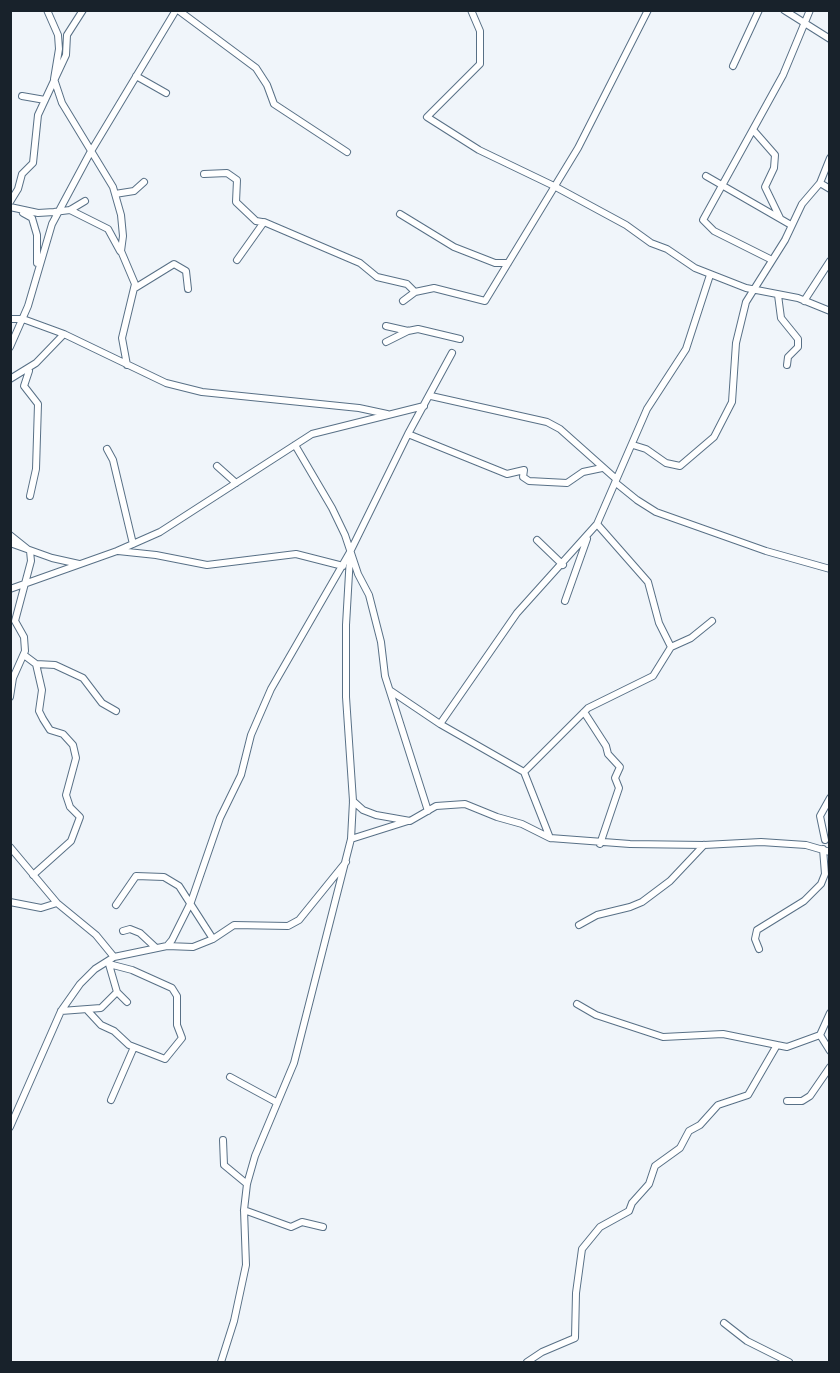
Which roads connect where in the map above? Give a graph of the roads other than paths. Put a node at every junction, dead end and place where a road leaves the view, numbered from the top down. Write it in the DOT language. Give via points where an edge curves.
graph roads {
  1 [pos="47,10"];
  2 [pos="83,10"];
  3 [pos="177,10"];
  4 [pos="471,10"];
  5 [pos="648,10"];
  6 [pos="759,10"];
  7 [pos="784,10"];
  8 [pos="810,10"];
  9 [pos="806,23"];
  10 [pos="830,39"];
  11 [pos="733,66"];
  12 [pos="136,76"];
  13 [pos="54,79"];
  14 [pos="166,93"];
  15 [pos="22,96"];
  16 [pos="45,100"];
  17 [pos="754,131"];
  18 [pos="347,152"];
  19 [pos="90,153"];
  20 [pos="830,158"];
  21 [pos="204,174"];
  22 [pos="706,176"];
  23 [pos="144,182"];
  24 [pos="820,183"];
  25 [pos="722,185"];
  26 [pos="554,186"];
  27 [pos="830,189"];
  28 [pos="115,194"];
  29 [pos="85,201"];
  30 [pos="10,202"];
  31 [pos="10,207"];
  32 [pos="70,210"];
  33 [pos="20,211"];
  34 [pos="58,212"];
  35 [pos="400,214"];
  36 [pos="780,218"];
  37 [pos="262,222"];
  38 [pos="791,225"];
  39 [pos="121,252"];
  40 [pos="770,259"];
  41 [pos="237,260"];
  42 [pos="830,261"];
  43 [pos="508,263"];
  44 [pos="36,275"];
  45 [pos="710,275"];
  46 [pos="135,288"];
  47 [pos="188,289"];
  48 [pos="752,290"];
  49 [pos="415,292"];
  50 [pos="778,295"];
  51 [pos="804,300"];
  52 [pos="403,301"];
  53 [pos="830,311"];
  54 [pos="10,319"];
  55 [pos="23,319"];
  56 [pos="386,326"];
  57 [pos="408,331"];
  58 [pos="10,334"];
  59 [pos="64,334"];
  60 [pos="460,339"];
  61 [pos="386,342"];
  62 [pos="10,347"];
  63 [pos="452,353"];
  64 [pos="127,365"];
  65 [pos="787,365"];
  66 [pos="33,366"];
  67 [pos="10,379"];
  68 [pos="430,396"];
  69 [pos="424,406"];
  70 [pos="388,414"];
  71 [pos="408,434"];
  72 [pos="296,445"];
  73 [pos="107,449"];
  74 [pos="628,456"];
  75 [pos="217,466"];
  76 [pos="602,468"];
  77 [pos="615,480"];
  78 [pos="236,483"];
  79 [pos="30,496"];
  80 [pos="597,524"];
  81 [pos="10,535"];
  82 [pos="588,536"];
  83 [pos="537,540"];
  84 [pos="10,543"];
  85 [pos="133,544"];
  86 [pos="30,551"];
  87 [pos="117,551"];
  88 [pos="350,552"];
  89 [pos="79,564"];
  90 [pos="563,565"];
  91 [pos="343,566"];
  92 [pos="830,569"];
  93 [pos="24,585"];
  94 [pos="10,589"];
  95 [pos="565,601"];
  96 [pos="712,621"];
  97 [pos="671,647"];
  98 [pos="24,655"];
  99 [pos="36,664"];
  100 [pos="391,691"];
  101 [pos="10,697"];
  102 [pos="116,711"];
  103 [pos="584,712"];
  104 [pos="440,724"];
  105 [pos="524,771"];
  106 [pos="830,798"];
  107 [pos="353,801"];
  108 [pos="428,811"];
  109 [pos="410,821"];
  110 [pos="550,838"];
  111 [pos="351,839"];
  112 [pos="825,840"];
  113 [pos="600,844"];
  114 [pos="704,845"];
  115 [pos="10,847"];
  116 [pos="826,850"];
  117 [pos="348,861"];
  118 [pos="33,875"];
  119 [pos="191,902"];
  120 [pos="10,903"];
  121 [pos="57,903"];
  122 [pos="116,904"];
  123 [pos="579,925"];
  124 [pos="123,931"];
  125 [pos="213,939"];
  126 [pos="166,945"];
  127 [pos="156,947"];
  128 [pos="759,949"];
  129 [pos="110,960"];
  130 [pos="117,992"];
  131 [pos="127,1002"];
  132 [pos="577,1004"];
  133 [pos="61,1011"];
  134 [pos="88,1011"];
  135 [pos="830,1013"];
  136 [pos="820,1035"];
  137 [pos="777,1045"];
  138 [pos="134,1047"];
  139 [pos="830,1052"];
  140 [pos="830,1067"];
  141 [pos="231,1077"];
  142 [pos="111,1100"];
  143 [pos="787,1101"];
  144 [pos="276,1102"];
  145 [pos="10,1127"];
  146 [pos="223,1140"];
  147 [pos="248,1184"];
  148 [pos="244,1210"];
  149 [pos="323,1227"];
  150 [pos="724,1323"];
  151 [pos="221,1362"];
  152 [pos="527,1362"];
  153 [pos="789,1362"];
  1 -- 13 [label="street" via="59,44"];
  2 -- 13 [label="street" via="68,35 66,55"];
  3 -- 12 [label="street"];
  3 -- 18 [label="street" via="256,68 274,105"];
  4 -- 26 [label="street" via="480,31 480,64 427,117 479,150"];
  5 -- 26 [label="street" via="597,114"];
  6 -- 11 [label="street"];
  7 -- 9 [label="street"];
  8 -- 9 [label="street"];
  9 -- 10 [label="street"];
  9 -- 17 [label="street"];
  12 -- 14 [label="street"];
  12 -- 19 [label="street"];
  13 -- 16 [label="street"];
  13 -- 19 [label="street" via="62,103"];
  15 -- 16 [label="street"];
  16 -- 30 [label="street" via="38,115 33,163 22,174"];
  17 -- 25 [label="street"];
  17 -- 36 [label="street" via="775,155 765,187"];
  19 -- 28 [label="street"];
  19 -- 34 [label="street"];
  20 -- 24 [label="street"];
  21 -- 37 [label="street" via="227,173 237,180 236,202"];
  22 -- 25 [label="street"];
  23 -- 28 [label="street" via="134,191"];
  24 -- 27 [label="street"];
  24 -- 38 [label="street"];
  25 -- 36 [label="street"];
  25 -- 40 [label="street" via="703,220 706,226"];
  26 -- 43 [label="street"];
  26 -- 45 [label="street"];
  28 -- 39 [label="street" via="123,236"];
  29 -- 32 [label="street"];
  31 -- 33 [label="street"];
  32 -- 34 [label="street"];
  32 -- 39 [label="street" via="108,229"];
  33 -- 34 [label="street"];
  33 -- 44 [label="street" via="32,218 37,235"];
  34 -- 44 [label="street"];
  35 -- 43 [label="street" via="454,247 495,263"];
  36 -- 38 [label="street"];
  37 -- 41 [label="street"];
  37 -- 49 [label="street" via="360,263 377,277 406,284"];
  38 -- 40 [label="street"];
  39 -- 46 [label="street" via="132,271"];
  40 -- 48 [label="street"];
  42 -- 51 [label="street"];
  43 -- 49 [label="street" via="484,301 436,288"];
  44 -- 55 [label="street"];
  45 -- 48 [label="street"];
  45 -- 74 [label="street" via="691,336 647,410"];
  46 -- 47 [label="street" via="174,264 186,271"];
  46 -- 64 [label="street" via="122,338"];
  48 -- 50 [label="street"];
  48 -- 74 [label="street" via="736,343 732,402 714,437 680,466 666,463 634,444"];
  49 -- 52 [label="street"];
  50 -- 51 [label="street"];
  50 -- 65 [label="street" via="781,318 798,339"];
  51 -- 53 [label="street"];
  54 -- 55 [label="street"];
  55 -- 58 [label="street"];
  55 -- 59 [label="street"];
  55 -- 62 [label="street"];
  56 -- 57 [label="street"];
  57 -- 60 [label="street" via="418,329"];
  57 -- 61 [label="street"];
  59 -- 64 [label="street"];
  59 -- 66 [label="street"];
  63 -- 68 [label="street"];
  64 -- 70 [label="street" via="166,383 202,392"];
  66 -- 67 [label="street"];
  66 -- 79 [label="street" via="24,381 38,404 36,469"];
  68 -- 69 [label="street"];
  68 -- 76 [label="street" via="547,422"];
  69 -- 70 [label="street"];
  69 -- 71 [label="street"];
  70 -- 72 [label="street" via="312,434"];
  71 -- 76 [label="street" via="507,474 524,470 523,477 530,481 567,483 583,472"];
  71 -- 88 [label="street"];
  72 -- 78 [label="street"];
  72 -- 88 [label="street" via="332,508"];
  73 -- 85 [label="street"];
  74 -- 77 [label="street"];
  75 -- 78 [label="street"];
  76 -- 77 [label="street"];
  77 -- 80 [label="street"];
  77 -- 92 [label="street" via="637,501 656,512"];
  78 -- 85 [label="street" via="160,532"];
  80 -- 82 [label="street"];
  80 -- 97 [label="street" via="648,582 659,623"];
  81 -- 86 [label="street"];
  82 -- 90 [label="street"];
  82 -- 95 [label="street"];
  83 -- 90 [label="street"];
  84 -- 86 [label="street"];
  85 -- 87 [label="street"];
  86 -- 89 [label="street"];
  86 -- 93 [label="street"];
  87 -- 89 [label="street"];
  87 -- 91 [label="street" via="207,565 296,554"];
  88 -- 91 [label="street"];
  88 -- 100 [label="street" via="369,595"];
  88 -- 107 [label="street" via="346,687"];
  89 -- 93 [label="street"];
  90 -- 104 [label="street" via="518,613"];
  91 -- 119 [label="street" via="271,689"];
  93 -- 94 [label="street"];
  93 -- 98 [label="street" via="15,621 24,637"];
  96 -- 97 [label="street" via="691,638"];
  97 -- 103 [label="street" via="653,676"];
  98 -- 99 [label="street"];
  98 -- 101 [label="street" via="13,678"];
  99 -- 102 [label="street" via="55,665 83,678 102,703"];
  99 -- 118 [label="street" via="42,690 42,719 50,730 63,734 73,745 76,758 66,795 80,818 71,841"];
  100 -- 104 [label="street"];
  100 -- 108 [label="street"];
  103 -- 105 [label="street"];
  103 -- 113 [label="street" via="620,767 615,778 619,788"];
  104 -- 105 [label="street"];
  105 -- 110 [label="street"];
  106 -- 112 [label="street" via="820,816"];
  107 -- 109 [label="street" via="376,815"];
  107 -- 111 [label="street"];
  108 -- 109 [label="street"];
  108 -- 110 [label="street" via="436,806 465,804"];
  109 -- 111 [label="street"];
  110 -- 113 [label="street"];
  111 -- 117 [label="street"];
  113 -- 114 [label="street"];
  114 -- 116 [label="street" via="760,842 806,844"];
  114 -- 123 [label="street" via="670,881 642,902 597,915"];
  115 -- 118 [label="street"];
  116 -- 128 [label="street" via="821,884 804,901 757,930"];
  117 -- 125 [label="street" via="295,923 272,927 234,925"];
  117 -- 144 [label="street" via="294,1063"];
  118 -- 121 [label="street"];
  119 -- 122 [label="street" via="173,880 136,876"];
  119 -- 125 [label="street"];
  119 -- 126 [label="street"];
  120 -- 121 [label="street" via="41,908"];
  121 -- 129 [label="street" via="96,934"];
  124 -- 127 [label="street" via="140,933"];
  125 -- 126 [label="street" via="184,948"];
  126 -- 127 [label="street"];
  127 -- 129 [label="street"];
  129 -- 130 [label="street"];
  129 -- 133 [label="street" via="80,984"];
  129 -- 138 [label="street" via="172,988 177,996 177,1025 182,1038 165,1059"];
  130 -- 131 [label="street"];
  130 -- 134 [label="street" via="101,1008"];
  132 -- 137 [label="street" via="596,1015 663,1037 723,1034"];
  133 -- 134 [label="street"];
  133 -- 145 [label="street"];
  134 -- 138 [label="street" via="101,1025"];
  135 -- 136 [label="street"];
  136 -- 137 [label="street" via="787,1047"];
  136 -- 139 [label="street"];
  137 -- 152 [label="street" via="748,1095 718,1105 689,1131 680,1148 655,1166 649,1184 629,1211 600,1227 588,1241 582,1249 576,1293 575,1338"];
  138 -- 142 [label="street"];
  140 -- 143 [label="street" via="810,1095 802,1101"];
  141 -- 144 [label="street"];
  144 -- 147 [label="street"];
  146 -- 147 [label="street" via="224,1165"];
  147 -- 148 [label="street"];
  148 -- 149 [label="street" via="291,1227 302,1222"];
  148 -- 151 [label="street" via="246,1265"];
  150 -- 153 [label="street" via="747,1341"];
}
